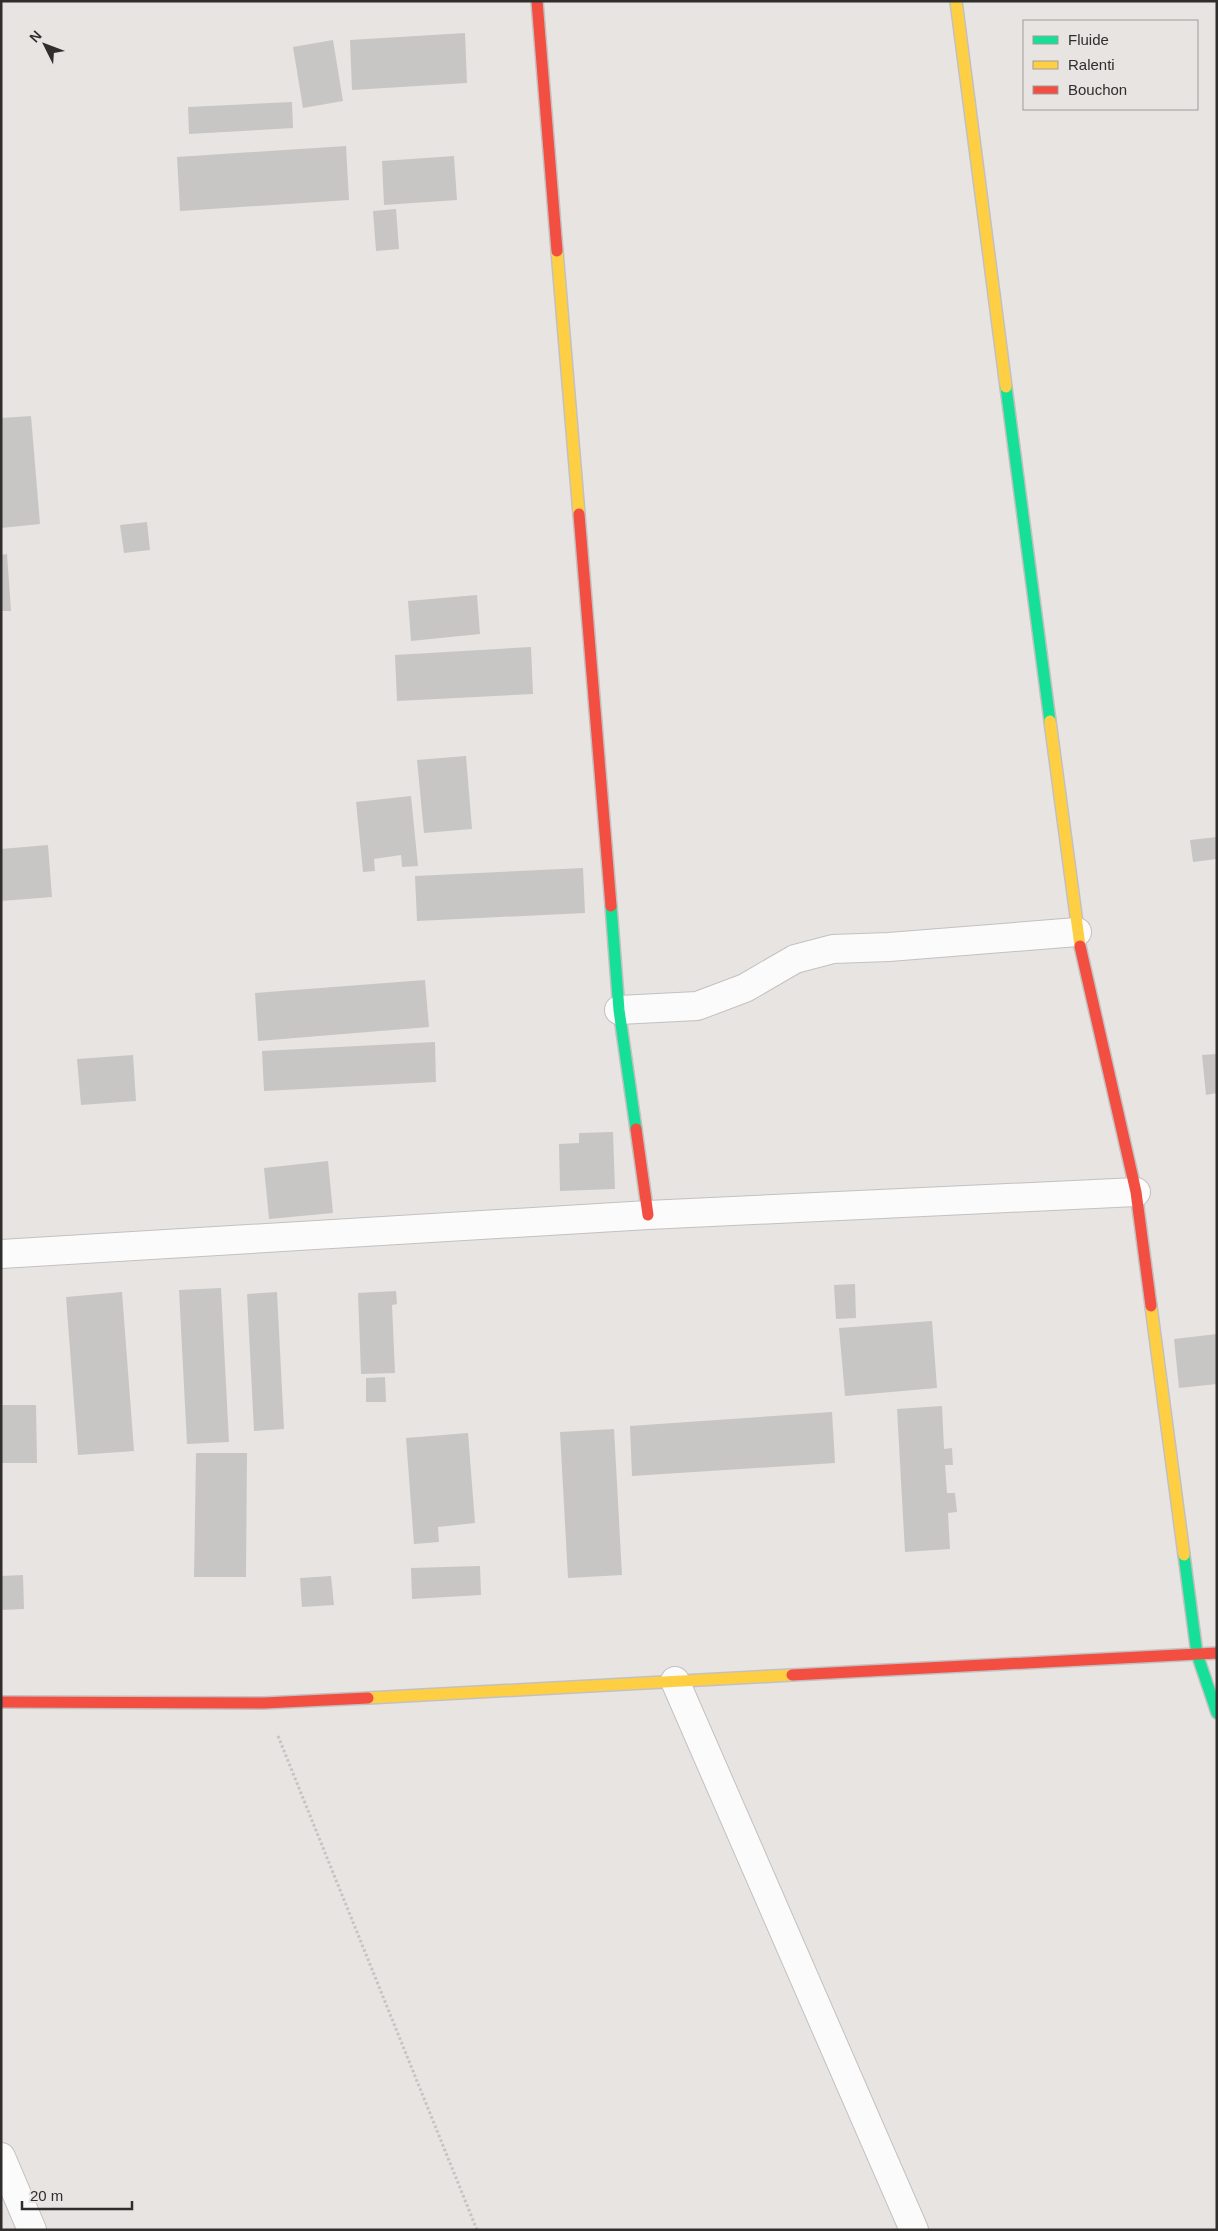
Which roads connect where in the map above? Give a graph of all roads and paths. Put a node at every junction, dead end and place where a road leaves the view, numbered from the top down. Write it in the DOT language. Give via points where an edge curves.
graph roads {
  1 [pos="537,1"];
  2 [pos="956,1"];
  3 [pos="1077,932"];
  4 [pos="619,1010"];
  5 [pos="1136,1192"];
  6 [pos="648,1215"];
  7 [pos="1,1254"];
  8 [pos="1217,1653"];
  9 [pos="1196,1654"];
  10 [pos="675,1681"];
  11 [pos="1,1702"];
  12 [pos="264,1703"];
  13 [pos="1217,1713"];
  14 [pos="1,2157"];
  15 [pos="32,2230"];
  16 [pos="477,2230"];
  17 [pos="914,2230"];
  1 -- 4 [label="street"];
  2 -- 3 [label="street"];
  3 -- 4 [label="street" via="833,949 794,959 745,988 697,1006"];
  3 -- 5 [label="street"];
  4 -- 6 [label="street"];
  5 -- 6 [label="street"];
  5 -- 9 [label="street"];
  6 -- 7 [label="street"];
  8 -- 9 [label="street"];
  9 -- 10 [label="street"];
  9 -- 13 [label="street"];
  10 -- 12 [label="street"];
  10 -- 17 [label="street"];
  11 -- 12 [label="street"];
  12 -- 16 [label="path"];
  14 -- 15 [label="street"];
}
